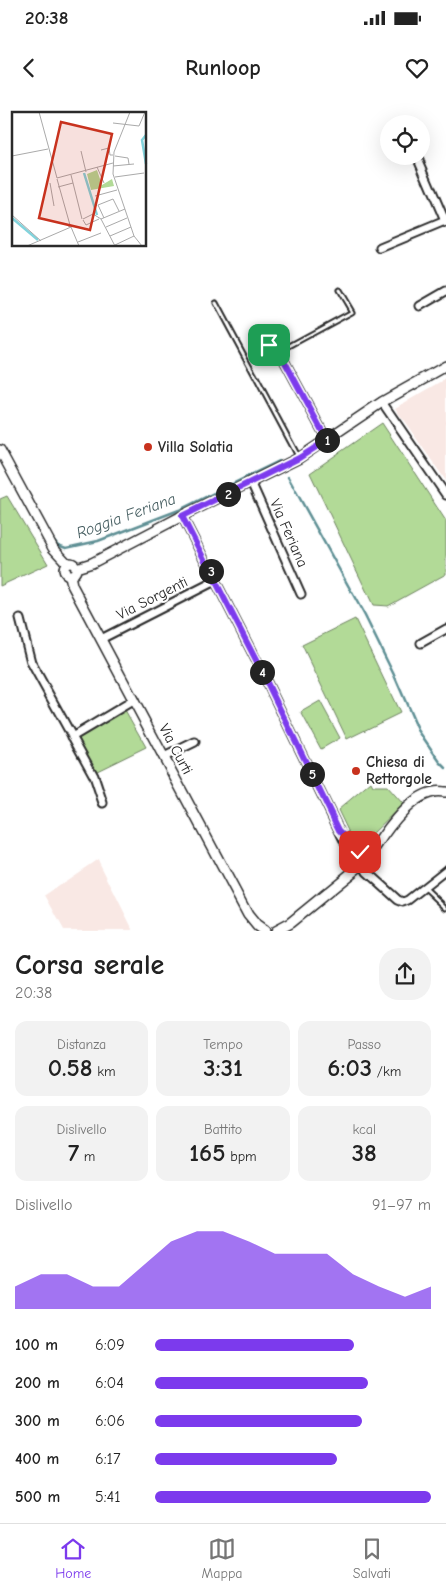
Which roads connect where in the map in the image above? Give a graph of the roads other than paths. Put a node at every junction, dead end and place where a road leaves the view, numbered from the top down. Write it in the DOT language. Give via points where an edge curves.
graph roads {
  1 [pos="421,165"];
  2 [pos="445,222"];
  3 [pos="380,248"];
  4 [pos="339,290"];
  5 [pos="446,291"];
  6 [pos="216,302"];
  7 [pos="420,306"];
  8 [pos="269,345"];
  9 [pos="279,351"];
  10 [pos="446,366"];
  11 [pos="382,402"];
  12 [pos="327,440"];
  13 [pos="0,450"];
  14 [pos="299,458"];
  15 [pos="252,482"];
  16 [pos="446,495"];
  17 [pos="182,516"];
  18 [pos="71,569"];
  19 [pos="215,581"];
  20 [pos="301,594"];
  21 [pos="20,619"];
  22 [pos="446,629"];
  23 [pos="102,639"];
  24 [pos="421,643"];
  25 [pos="134,700"];
  26 [pos="72,737"];
  27 [pos="194,742"];
  28 [pos="164,757"];
  29 [pos="446,792"];
  30 [pos="103,803"];
  31 [pos="361,860"];
  32 [pos="446,870"];
  33 [pos="424,887"];
  34 [pos="446,908"];
  35 [pos="288,927"];
  36 [pos="264,930"];
  37 [pos="276,930"];
  1 -- 2 [label="street"];
  2 -- 3 [label="street"];
  4 -- 9 [label="lane" via="352,312"];
  5 -- 7 [label="street"];
  6 -- 14 [label="lane"];
  8 -- 9 [label="street"];
  9 -- 12 [label="street"];
  10 -- 11 [label="street"];
  11 -- 12 [label="street"];
  11 -- 16 [label="street"];
  12 -- 14 [label="street"];
  13 -- 18 [label="street, Via Curti" via="53,548"];
  14 -- 15 [label="street"];
  15 -- 17 [label="street"];
  15 -- 20 [label="street, Via Feriana"];
  17 -- 18 [label="street" via="92,563"];
  17 -- 19 [label="street"];
  18 -- 23 [label="street, Via Curti" via="72,585"];
  19 -- 23 [label="street, Via Sorgenti"];
  19 -- 31 [label="street" via="339,830"];
  21 -- 26 [label="street" via="31,662"];
  22 -- 24 [label="street"];
  23 -- 25 [label="street, Via Curti"];
  25 -- 26 [label="street"];
  25 -- 28 [label="street, Via Curti"];
  26 -- 30 [label="street" via="94,776"];
  27 -- 28 [label="street"];
  28 -- 36 [label="street, Via Curti" via="248,914 256,926"];
  29 -- 31 [label="street" via="421,797"];
  31 -- 33 [label="street" via="367,872 398,900 408,900"];
  31 -- 35 [label="street" via="344,880"];
  32 -- 33 [label="street"];
  33 -- 34 [label="lane"];
  35 -- 37 [label="street"];
}
